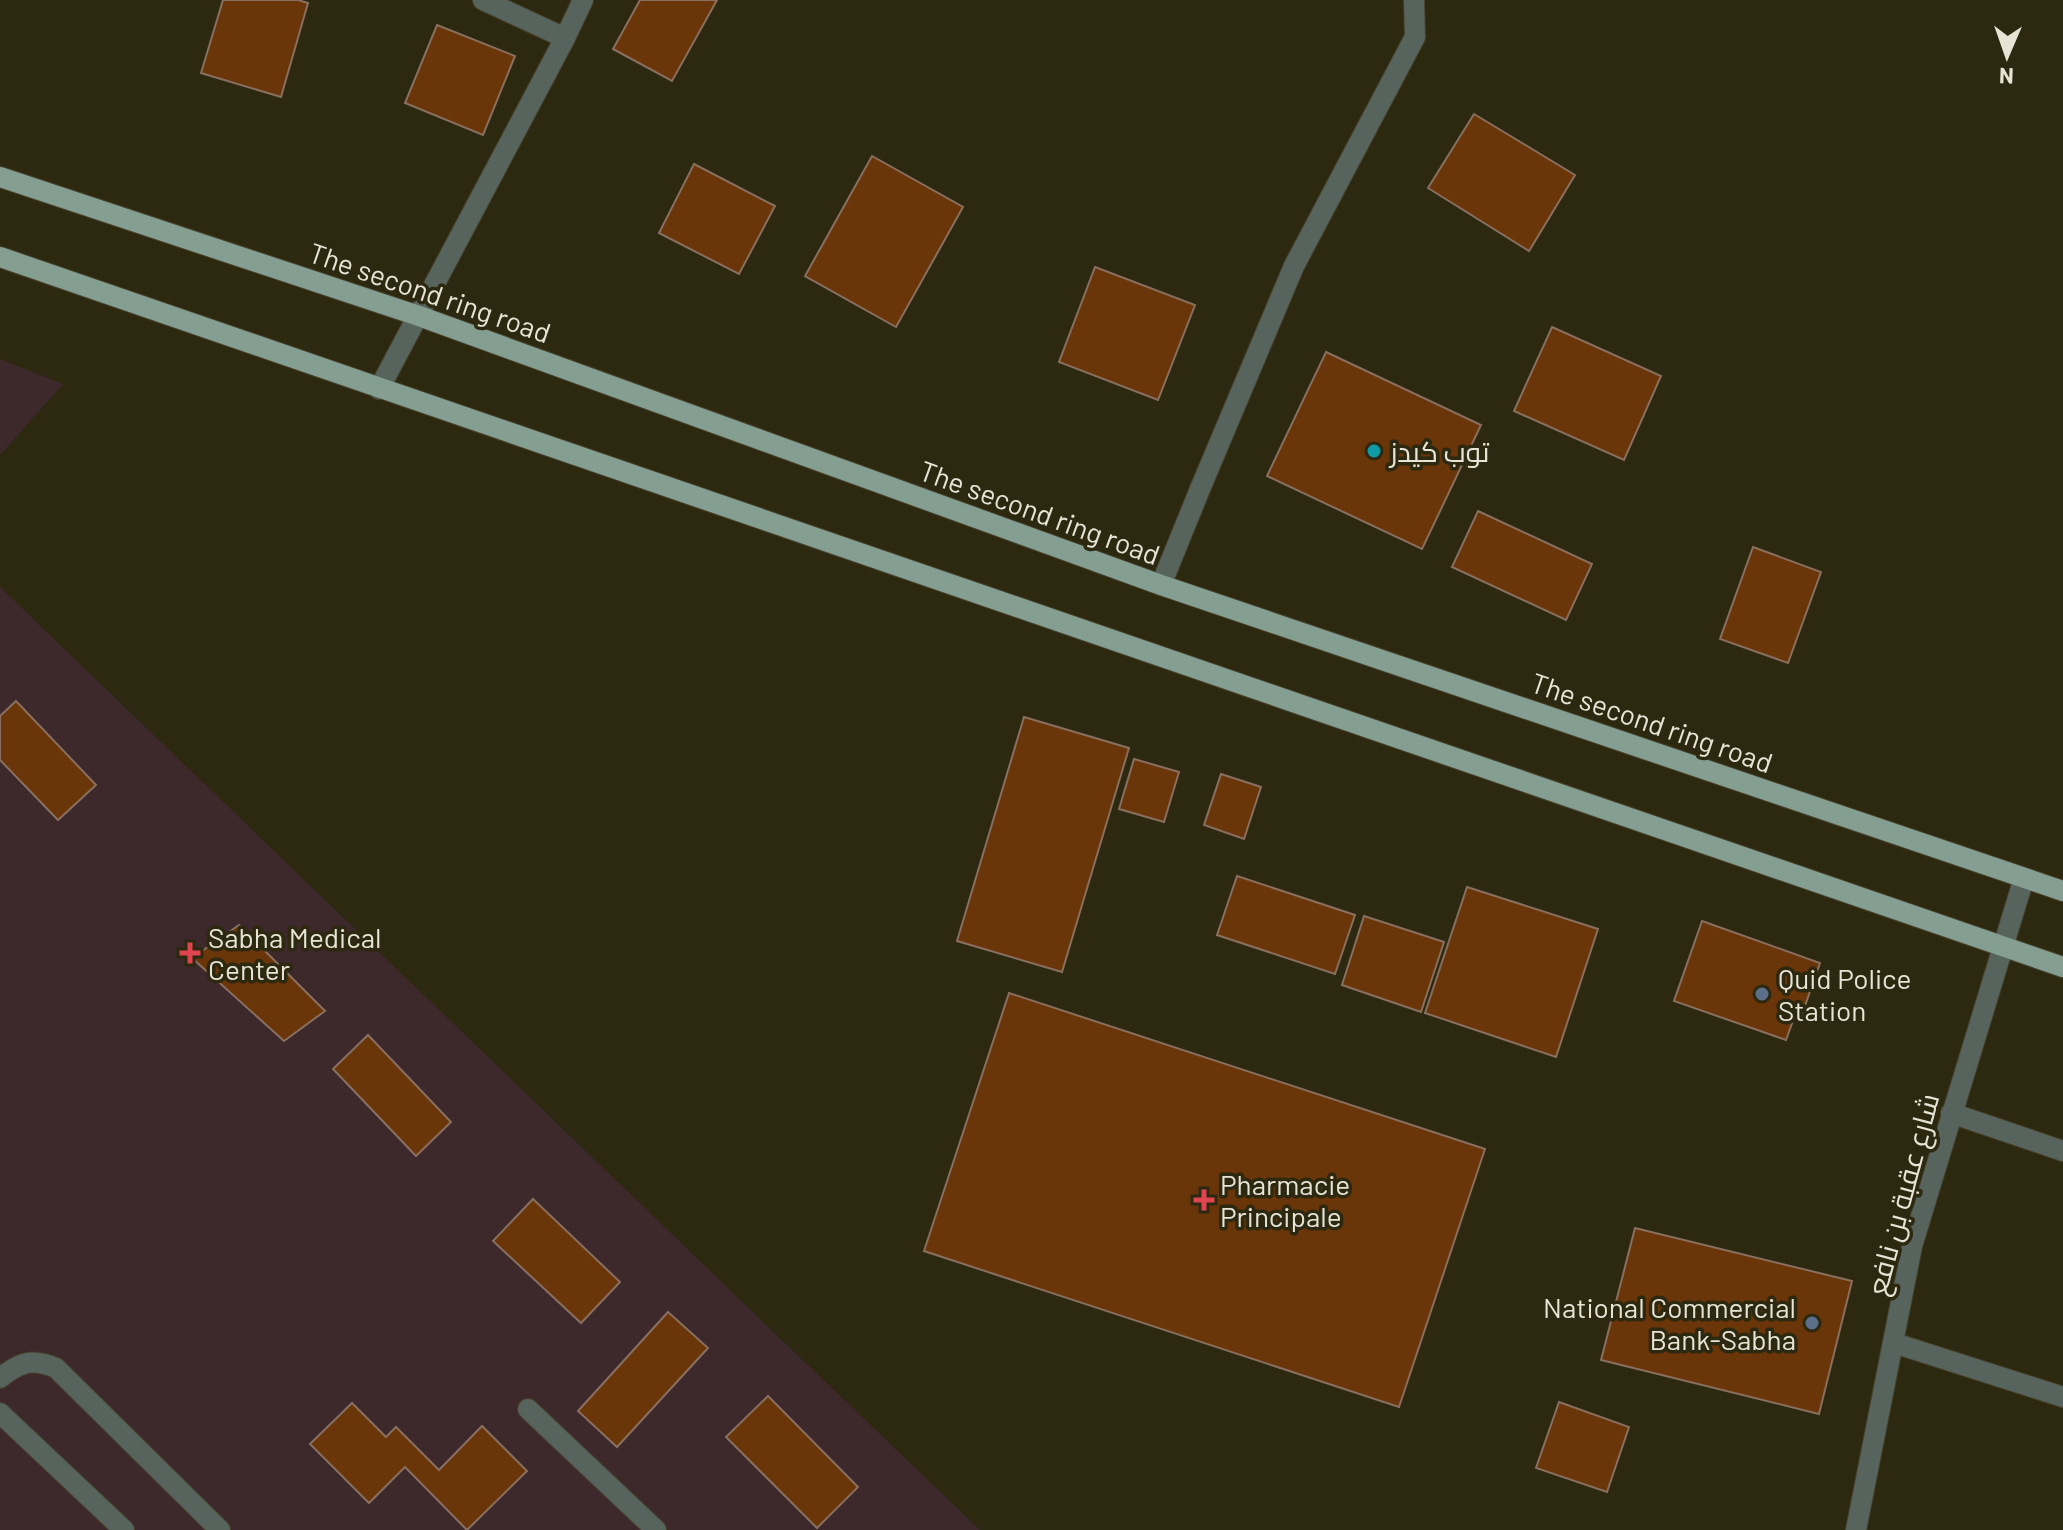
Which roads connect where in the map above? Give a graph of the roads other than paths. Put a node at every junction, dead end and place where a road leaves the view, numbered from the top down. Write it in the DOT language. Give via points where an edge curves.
graph roads {
  1 [pos="483,0"];
  2 [pos="583,0"];
  3 [pos="1414,0"];
  4 [pos="565,38"];
  5 [pos="0,177"];
  6 [pos="0,257"];
  7 [pos="419,316"];
  8 [pos="379,389"];
  9 [pos="1161,585"];
  10 [pos="2024,878"];
  11 [pos="2063,891"];
  12 [pos="2003,945"];
  13 [pos="2063,967"];
  14 [pos="1951,1113"];
  15 [pos="2063,1151"];
  16 [pos="1894,1343"];
  17 [pos="0,1378"];
  18 [pos="2063,1397"];
  19 [pos="528,1409"];
  20 [pos="0,1413"];
  21 [pos="124,1530"];
  22 [pos="220,1530"];
  23 [pos="656,1530"];
  24 [pos="1856,1530"];
  1 -- 4 [label="street"];
  2 -- 4 [label="street"];
  3 -- 9 [label="street" via="1415,37 1294,266"];
  4 -- 7 [label="street"];
  5 -- 7 [label="main road, The second ring road"];
  6 -- 8 [label="main road"];
  7 -- 8 [label="street"];
  7 -- 9 [label="main road, The second ring road"];
  8 -- 12 [label="main road"];
  9 -- 10 [label="main road, The second ring road"];
  10 -- 11 [label="main road, The second ring road"];
  10 -- 12 [label="street, شارع عقبة بن نافع"];
  12 -- 13 [label="main road"];
  12 -- 14 [label="street, شارع عقبة بن نافع"];
  14 -- 15 [label="street"];
  14 -- 16 [label="street, شارع عقبة بن نافع" via="1912,1246"];
  16 -- 18 [label="street"];
  16 -- 24 [label="street, شارع عقبة بن نافع"];
  17 -- 22 [label="street" via="22,1363 56,1368"];
  19 -- 23 [label="street"];
  20 -- 21 [label="street"];
}
